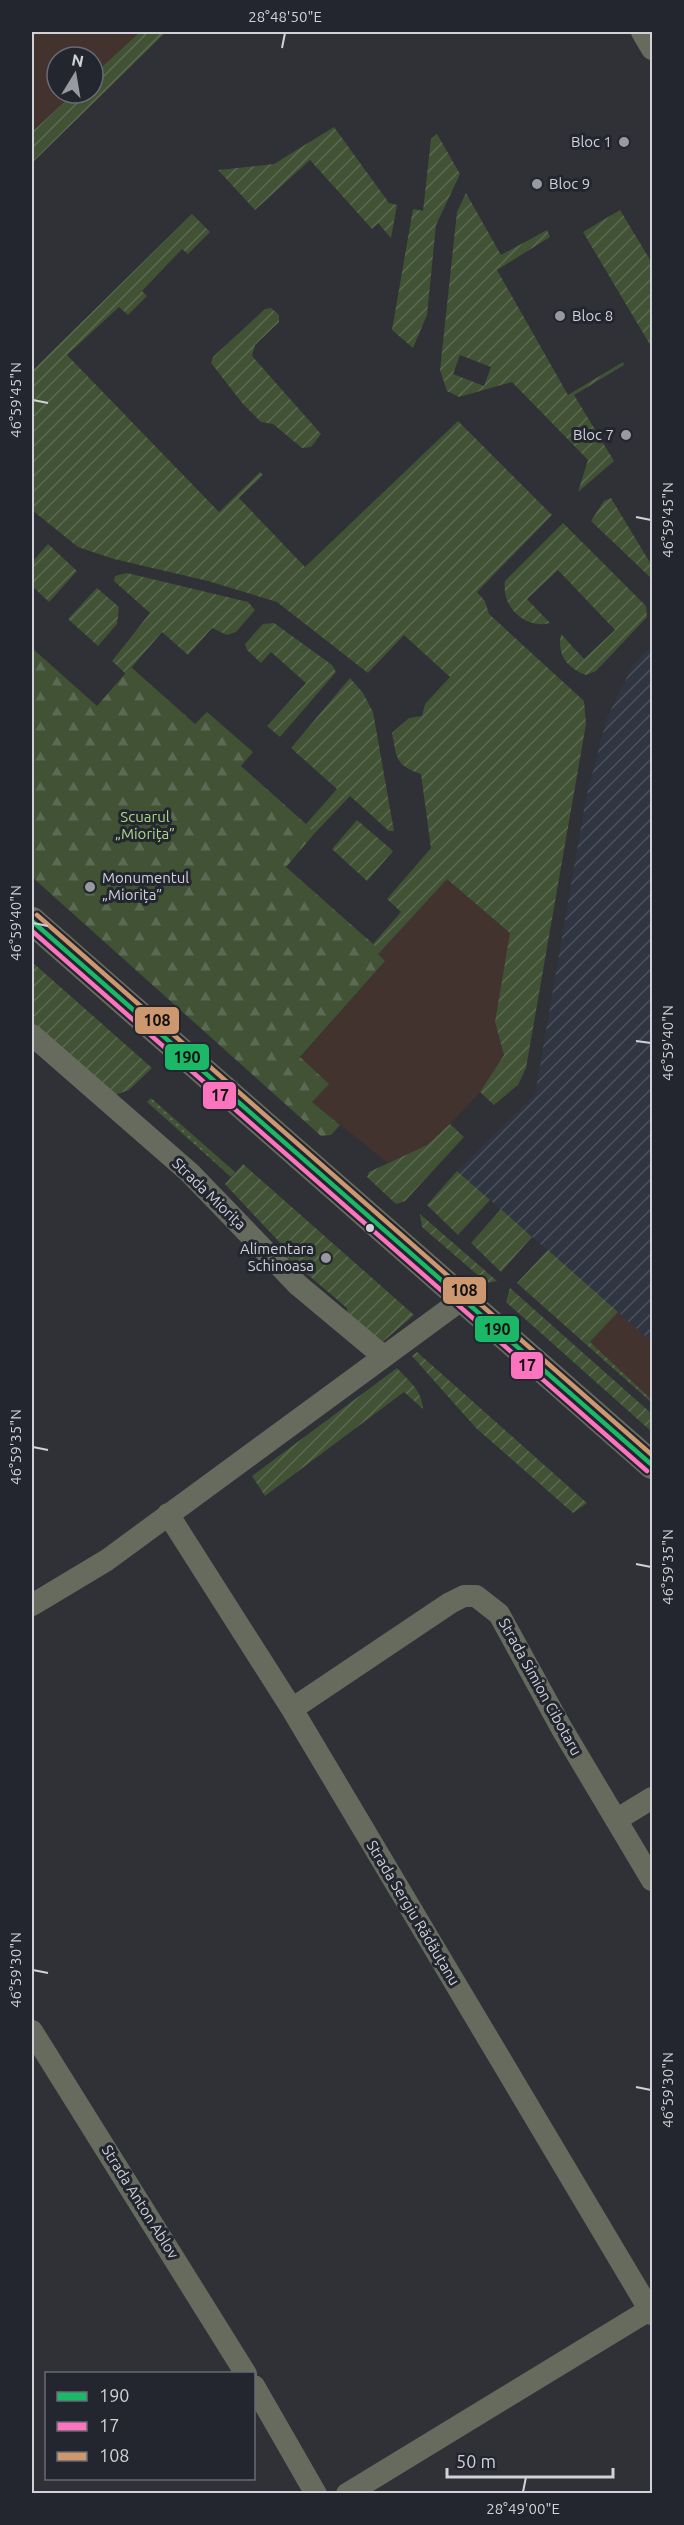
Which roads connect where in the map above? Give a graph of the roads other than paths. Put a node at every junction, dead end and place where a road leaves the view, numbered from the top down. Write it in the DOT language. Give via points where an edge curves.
graph roads {
  1 [pos="642,32"];
  2 [pos="652,49"];
  3 [pos="32,921"];
  4 [pos="32,1035"];
  5 [pos="464,1298"];
  6 [pos="383,1356"];
  7 [pos="652,1466"];
  8 [pos="168,1514"];
  9 [pos="36,1595"];
  10 [pos="292,1709"];
  11 [pos="652,1798"];
  12 [pos="616,1820"];
  13 [pos="652,1880"];
  14 [pos="32,2031"];
  15 [pos="651,2312"];
  16 [pos="245,2372"];
  17 [pos="255,2388"];
  18 [pos="316,2493"];
  19 [pos="347,2493"];
  1 -- 2 [label="street"];
  3 -- 5 [label="main road"];
  4 -- 6 [label="street, Strada Miorița" via="190,1173 298,1285"];
  5 -- 6 [label="street"];
  5 -- 7 [label="main road"];
  6 -- 8 [label="street"];
  8 -- 9 [label="street" via="107,1560"];
  8 -- 10 [label="street, Strada Sergiu Rădăuțanu"];
  10 -- 12 [label="street, Strada Simion Cibotaru" via="450,1603 464,1596 476,1596 499,1614"];
  10 -- 15 [label="street, Strada Sergiu Rădăuțanu"];
  11 -- 12 [label="street"];
  12 -- 13 [label="street, Strada Simion Cibotaru"];
  14 -- 16 [label="street, Strada Anton Ablov"];
  15 -- 19 [label="street"];
  17 -- 18 [label="street"];
}
